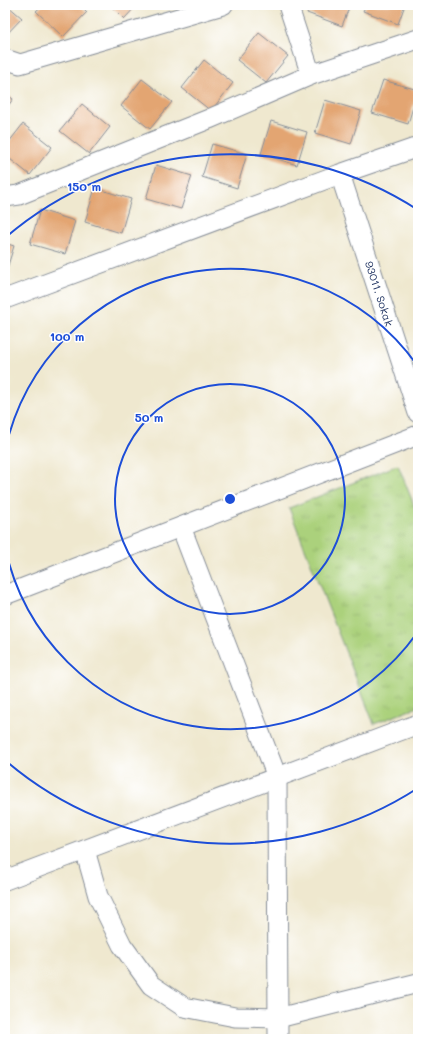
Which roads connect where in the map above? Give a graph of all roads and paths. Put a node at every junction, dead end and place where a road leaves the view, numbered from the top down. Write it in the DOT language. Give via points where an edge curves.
graph roads {
  1 [pos="223,5"];
  2 [pos="288,5"];
  3 [pos="418,39"];
  4 [pos="5,59"];
  5 [pos="311,75"];
  6 [pos="418,147"];
  7 [pos="340,174"];
  8 [pos="5,197"];
  9 [pos="5,299"];
  10 [pos="418,413"];
  11 [pos="418,435"];
  12 [pos="180,527"];
  13 [pos="5,596"];
  14 [pos="418,724"];
  15 [pos="277,777"];
  16 [pos="85,850"];
  17 [pos="5,880"];
  18 [pos="418,983"];
  19 [pos="278,1018"];
  20 [pos="278,1039"];
  1 -- 4 [label="street" via="20,64"];
  2 -- 5 [label="street"];
  3 -- 5 [label="street"];
  5 -- 8 [label="street" via="19,195"];
  6 -- 7 [label="street"];
  7 -- 9 [label="street"];
  7 -- 10 [label="street, 93011. Sokak"];
  11 -- 12 [label="street"];
  12 -- 13 [label="street"];
  12 -- 15 [label="street"];
  14 -- 15 [label="street"];
  15 -- 16 [label="street"];
  15 -- 19 [label="street"];
  16 -- 17 [label="street"];
  16 -- 19 [label="street" via="101,903 122,945 151,985 184,1007 235,1017"];
  18 -- 19 [label="street"];
  19 -- 20 [label="street"];
}
